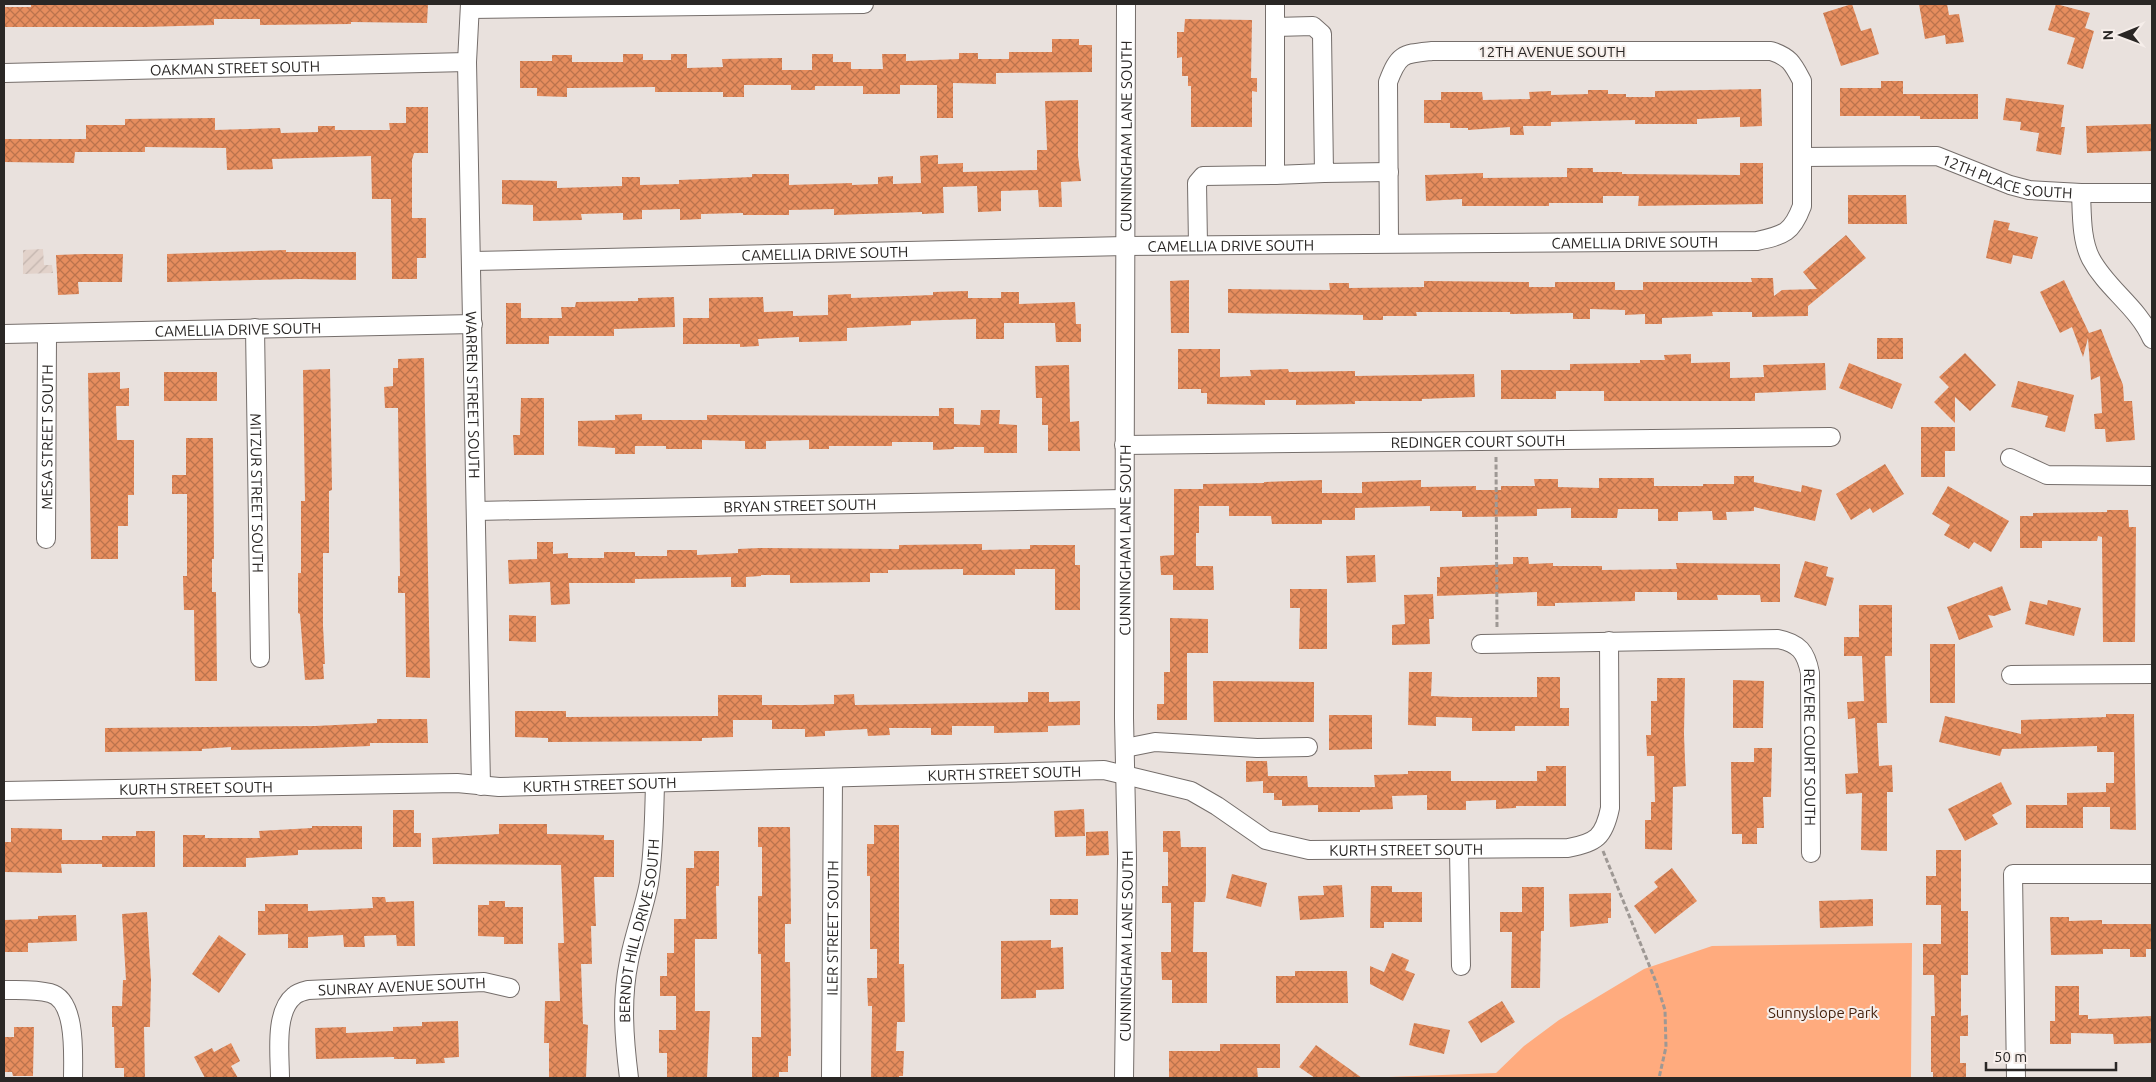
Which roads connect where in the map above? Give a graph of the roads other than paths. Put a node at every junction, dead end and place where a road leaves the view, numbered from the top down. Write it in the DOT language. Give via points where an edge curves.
graph roads {
  1 [pos="864,4"];
  2 [pos="1126,4"];
  3 [pos="1275,4"];
  4 [pos="470,6"];
  5 [pos="1275,27"];
  6 [pos="468,62"];
  7 [pos="4,73"];
  8 [pos="1802,157"];
  9 [pos="1389,172"];
  10 [pos="1324,173"];
  11 [pos="1275,175"];
  12 [pos="2152,193"];
  13 [pos="2081,194"];
  14 [pos="1389,243"];
  15 [pos="1198,245"];
  16 [pos="1125,246"];
  17 [pos="473,260"];
  18 [pos="473,324"];
  19 [pos="255,328"];
  20 [pos="4,334"];
  21 [pos="47,334"];
  22 [pos="2152,339"];
  23 [pos="1831,437"];
  24 [pos="1124,445"];
  25 [pos="2010,458"];
  26 [pos="2152,476"];
  27 [pos="1124,499"];
  28 [pos="476,511"];
  29 [pos="46,539"];
  30 [pos="1609,641"];
  31 [pos="1489,644"];
  32 [pos="260,658"];
  33 [pos="2152,674"];
  34 [pos="2011,675"];
  35 [pos="1308,747"];
  36 [pos="1125,748"];
  37 [pos="1125,775"];
  38 [pos="832,778"];
  39 [pos="655,784"];
  40 [pos="481,786"];
  41 [pos="4,791"];
  42 [pos="1459,850"];
  43 [pos="1811,853"];
  44 [pos="2152,874"];
  45 [pos="1461,966"];
  46 [pos="510,988"];
  47 [pos="4,990"];
  48 [pos="73,1078"];
  49 [pos="280,1078"];
  50 [pos="629,1078"];
  51 [pos="831,1078"];
  52 [pos="1124,1078"];
  53 [pos="2016,1078"];
  1 -- 4 [label="street"];
  2 -- 16 [label="street, CUNNINGHAM LANE SOUTH"];
  3 -- 5 [label="street"];
  4 -- 6 [label="street, WARREN STREET SOUTH"];
  5 -- 10 [label="street" via="1312,26 1322,34"];
  5 -- 11 [label="street"];
  6 -- 7 [label="street, OAKMAN STREET SOUTH"];
  6 -- 17 [label="street, WARREN STREET SOUTH"];
  8 -- 9 [label="street, 12TH AVENUE SOUTH" via="1802,82 1785,56 1770,51 1432,51 1407,54 1395,64 1388,82"];
  8 -- 13 [label="street, 12TH PLACE SOUTH" via="1937,156 2016,187"];
  8 -- 14 [label="street, CAMELLIA DRIVE SOUTH" via="1802,206 1796,222 1787,232 1757,241"];
  9 -- 10 [label="street"];
  9 -- 14 [label="street, 12TH AVENUE SOUTH"];
  10 -- 11 [label="street"];
  11 -- 15 [label="street" via="1204,176 1197,183"];
  12 -- 13 [label="street, 12TH PLACE SOUTH"];
  13 -- 22 [label="street" via="2086,245 2091,259 2134,309"];
  14 -- 15 [label="street, CAMELLIA DRIVE SOUTH"];
  15 -- 16 [label="street, CAMELLIA DRIVE SOUTH"];
  16 -- 17 [label="street, CAMELLIA DRIVE SOUTH"];
  16 -- 24 [label="street, CUNNINGHAM LANE SOUTH"];
  17 -- 18 [label="street, WARREN STREET SOUTH"];
  18 -- 19 [label="street, CAMELLIA DRIVE SOUTH"];
  18 -- 28 [label="street, WARREN STREET SOUTH"];
  19 -- 21 [label="street, CAMELLIA DRIVE SOUTH"];
  19 -- 32 [label="street, MITZUR STREET SOUTH"];
  20 -- 21 [label="street, CAMELLIA DRIVE SOUTH"];
  21 -- 29 [label="street, MESA STREET SOUTH"];
  23 -- 24 [label="street, REDINGER COURT SOUTH"];
  24 -- 27 [label="street, CUNNINGHAM LANE SOUTH"];
  25 -- 26 [label="street" via="2047,475"];
  27 -- 28 [label="street, BRYAN STREET SOUTH"];
  27 -- 36 [label="street, CUNNINGHAM LANE SOUTH"];
  28 -- 40 [label="street, WARREN STREET SOUTH"];
  30 -- 31 [label="street"];
  30 -- 42 [label="street, KURTH STREET SOUTH" via="1610,808 1601,834 1593,841 1568,848"];
  30 -- 43 [label="street, REVERE COURT SOUTH" via="1778,639 1797,645 1810,673"];
  33 -- 34 [label="street"];
  35 -- 36 [label="street" via="1257,748 1155,742"];
  36 -- 37 [label="street, CUNNINGHAM LANE SOUTH"];
  37 -- 38 [label="street, KURTH STREET SOUTH" via="1104,770"];
  37 -- 42 [label="street, KURTH STREET SOUTH" via="1191,792 1266,840 1288,847 1309,850"];
  37 -- 52 [label="street, CUNNINGHAM LANE SOUTH"];
  38 -- 39 [label="street, KURTH STREET SOUTH"];
  38 -- 51 [label="street, ILER STREET SOUTH"];
  39 -- 40 [label="street, KURTH STREET SOUTH"];
  39 -- 50 [label="street, BERNDT HILL DRIVE SOUTH" via="649,885 624,992 623,1023"];
  40 -- 41 [label="street, KURTH STREET SOUTH" via="457,783"];
  42 -- 45 [label="street"];
  44 -- 53 [label="street" via="2013,874"];
  46 -- 49 [label="street, SUNRAY AVENUE SOUTH" via="484,982 308,990 294,996 284,1011 280,1031"];
  47 -- 48 [label="street" via="53,993 65,1006 72,1026"];
}
